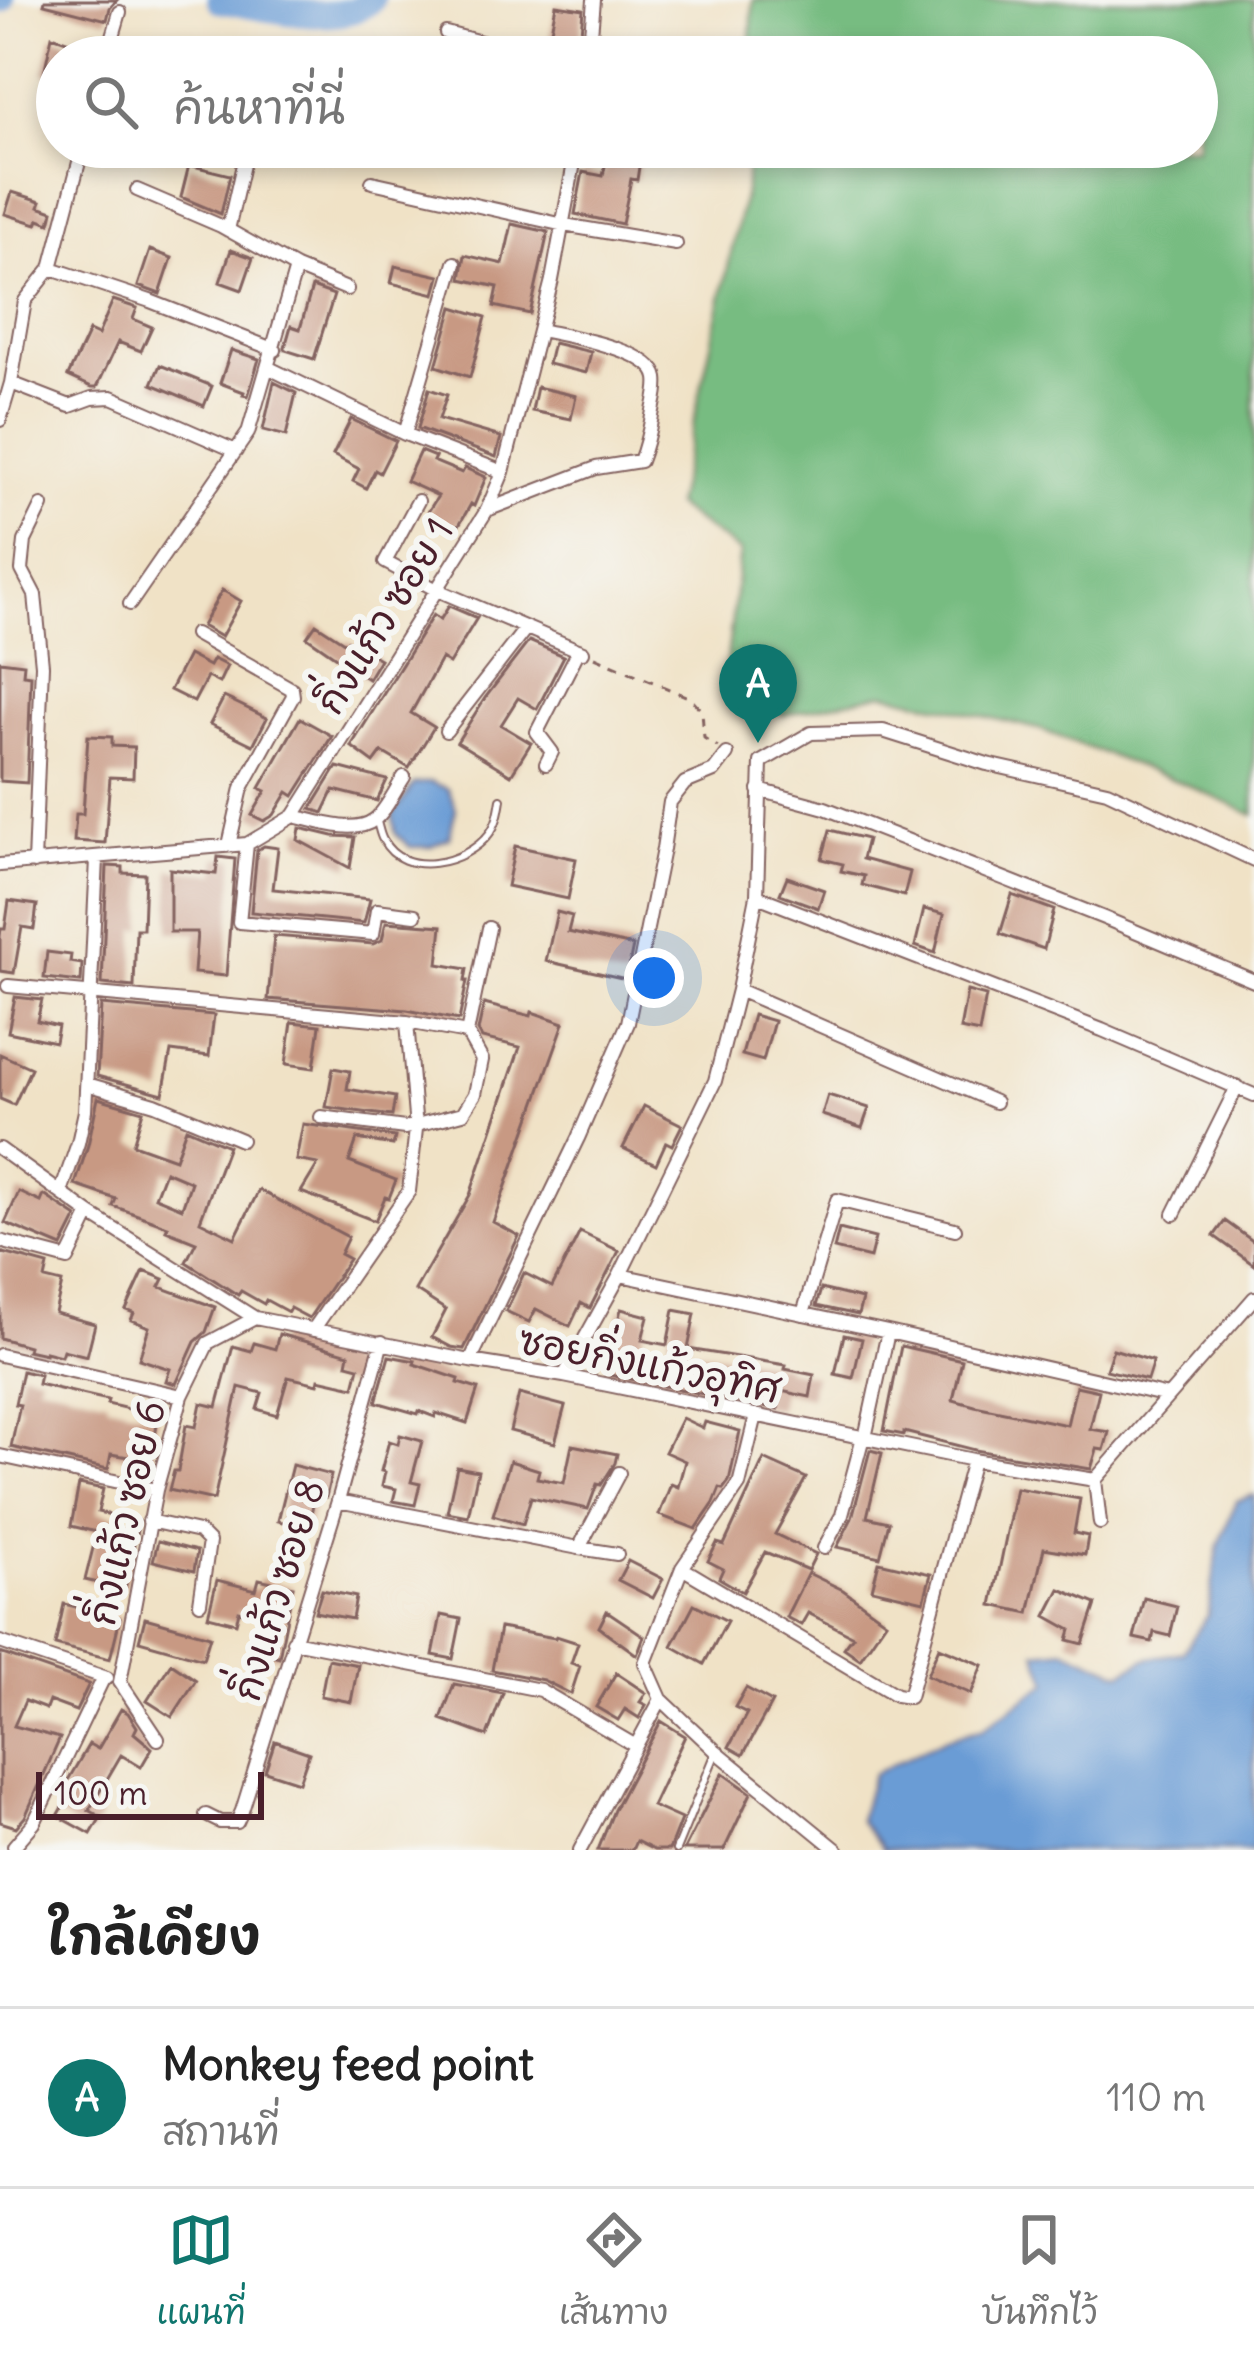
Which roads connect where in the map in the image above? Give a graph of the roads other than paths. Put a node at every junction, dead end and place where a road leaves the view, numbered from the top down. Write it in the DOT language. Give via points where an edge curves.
graph roads {
  1 [pos="594,0"];
  2 [pos="120,12"];
  3 [pos="446,33"];
  4 [pos="113,36"];
  5 [pos="458,36"];
  6 [pos="591,36"];
  7 [pos="77,168"];
  8 [pos="242,168"];
  9 [pos="574,168"];
  10 [pos="372,182"];
  11 [pos="137,190"];
  12 [pos="564,225"];
  13 [pos="228,230"];
  14 [pos="676,244"];
  15 [pos="454,263"];
  16 [pos="51,268"];
  17 [pos="296,268"];
  18 [pos="347,289"];
  19 [pos="540,330"];
  20 [pos="274,350"];
  21 [pos="269,368"];
  22 [pos="11,383"];
  23 [pos="0,420"];
  24 [pos="405,434"];
  25 [pos="236,452"];
  26 [pos="503,472"];
  27 [pos="418,500"];
  28 [pos="42,506"];
  29 [pos="487,509"];
  30 [pos="435,590"];
  31 [pos="130,604"];
  32 [pos="526,628"];
  33 [pos="195,634"];
  34 [pos="446,731"];
  35 [pos="727,754"];
  36 [pos="545,764"];
  37 [pos="404,778"];
  38 [pos="759,790"];
  39 [pos="501,799"];
  40 [pos="294,816"];
  41 [pos="376,819"];
  42 [pos="247,844"];
  43 [pos="230,845"];
  44 [pos="98,859"];
  45 [pos="1254,860"];
  46 [pos="34,863"];
  47 [pos="0,866"];
  48 [pos="757,896"];
  49 [pos="415,915"];
  50 [pos="489,928"];
  51 [pos="1254,981"];
  52 [pos="8,986"];
  53 [pos="738,990"];
  54 [pos="90,993"];
  55 [pos="407,1022"];
  56 [pos="466,1033"];
  57 [pos="87,1084"];
  58 [pos="1237,1087"];
  59 [pos="1254,1095"];
  60 [pos="995,1102"];
  61 [pos="322,1117"];
  62 [pos="416,1126"];
  63 [pos="241,1140"];
  64 [pos="0,1149"];
  65 [pos="61,1192"];
  66 [pos="90,1214"];
  67 [pos="1174,1214"];
  68 [pos="955,1229"];
  69 [pos="0,1241"];
  70 [pos="620,1275"];
  71 [pos="1254,1298"];
  72 [pos="803,1314"];
  73 [pos="255,1318"];
  74 [pos="313,1330"];
  75 [pos="889,1332"];
  76 [pos="382,1342"];
  77 [pos="0,1355"];
  78 [pos="470,1361"];
  79 [pos="564,1376"];
  80 [pos="182,1396"];
  81 [pos="1168,1396"];
  82 [pos="756,1414"];
  83 [pos="864,1437"];
  84 [pos="0,1456"];
  85 [pos="973,1460"];
  86 [pos="619,1473"];
  87 [pos="1095,1480"];
  88 [pos="156,1490"];
  89 [pos="338,1501"];
  90 [pos="149,1521"];
  91 [pos="1100,1523"];
  92 [pos="579,1548"];
  93 [pos="824,1548"];
  94 [pos="617,1554"];
  95 [pos="682,1568"];
  96 [pos="200,1603"];
  97 [pos="293,1641"];
  98 [pos="0,1642"];
  99 [pos="104,1677"];
  100 [pos="120,1682"];
  101 [pos="661,1700"];
  102 [pos="158,1739"];
  103 [pos="634,1745"];
  104 [pos="716,1751"];
  105 [pos="206,1815"];
  106 [pos="11,1845"];
  107 [pos="580,1850"];
  108 [pos="676,1850"];
  109 [pos="837,1850"];
  1 -- 6 [label="street"];
  2 -- 4 [label="street"];
  3 -- 5 [label="street"];
  7 -- 16 [label="street"];
  8 -- 13 [label="street"];
  9 -- 12 [label="street, กิ่งแก้ว ซอย 1"];
  10 -- 12 [label="street"];
  11 -- 13 [label="street"];
  12 -- 14 [label="street"];
  12 -- 19 [label="street, กิ่งแก้ว ซอย 1"];
  13 -- 17 [label="street"];
  15 -- 24 [label="street"];
  16 -- 20 [label="street"];
  16 -- 22 [label="street" via="25,301"];
  17 -- 18 [label="street"];
  17 -- 20 [label="street"];
  19 -- 26 [label="street, กิ่งแก้ว ซอย 1"];
  19 -- 29 [label="street" via="648,363 657,388 646,447 640,461 596,468"];
  20 -- 21 [label="street"];
  21 -- 24 [label="street"];
  21 -- 25 [label="street"];
  22 -- 23 [label="street"];
  22 -- 25 [label="street" via="70,406 112,398"];
  24 -- 26 [label="street"];
  25 -- 31 [label="street"];
  26 -- 29 [label="street, กิ่งแก้ว ซอย 1"];
  27 -- 30 [label="street" via="385,562"];
  28 -- 46 [label="street" via="22,570 35,595 42,665"];
  29 -- 30 [label="street, กิ่งแก้ว ซอย 1"];
  30 -- 32 [label="street"];
  30 -- 40 [label="street, กิ่งแก้ว ซอย 1"];
  32 -- 34 [label="street"];
  32 -- 36 [label="street" via="581,651 537,732 551,752"];
  33 -- 43 [label="street" via="292,689 242,788"];
  35 -- 78 [label="street" via="670,802 628,1023"];
  37 -- 41 [label="street"];
  38 -- 45 [label="street" via="761,762 811,733 883,731 1107,791"];
  38 -- 48 [label="street"];
  38 -- 51 [label="street" via="826,808"];
  39 -- 41 [label="lane" via="487,837 463,856 436,863 407,862 383,843"];
  40 -- 41 [label="street" via="345,826"];
  40 -- 42 [label="street, กิ่งแก้ว ซอย 1"];
  42 -- 43 [label="street, กิ่งแก้ว ซอย 1"];
  42 -- 49 [label="street" via="239,922 373,934 376,910"];
  43 -- 44 [label="street, กิ่งแก้ว ซอย 1"];
  44 -- 46 [label="street, กิ่งแก้ว ซอย 1"];
  44 -- 54 [label="street"];
  46 -- 47 [label="street, กิ่งแก้ว ซอย 1"];
  48 -- 53 [label="street"];
  48 -- 58 [label="street"];
  50 -- 56 [label="street"];
  52 -- 54 [label="street"];
  53 -- 60 [label="street"];
  53 -- 70 [label="street" via="715,1081"];
  54 -- 55 [label="street"];
  54 -- 57 [label="street"];
  55 -- 56 [label="street"];
  55 -- 62 [label="street"];
  56 -- 62 [label="street" via="482,1060 475,1094 463,1113"];
  57 -- 63 [label="street"];
  57 -- 65 [label="street"];
  58 -- 59 [label="street"];
  58 -- 67 [label="street"];
  61 -- 62 [label="street"];
  62 -- 74 [label="street" via="409,1191"];
  64 -- 65 [label="street, ซอยกิ่งแก้วอุทิศ"];
  65 -- 66 [label="street, ซอยกิ่งแก้วอุทิศ"];
  66 -- 69 [label="street" via="68,1259"];
  66 -- 73 [label="street, ซอยกิ่งแก้วอุทิศ"];
  68 -- 72 [label="street" via="837,1200"];
  70 -- 72 [label="street"];
  70 -- 79 [label="street"];
  71 -- 81 [label="street"];
  72 -- 75 [label="street"];
  73 -- 74 [label="street, ซอยกิ่งแก้วอุทิศ"];
  73 -- 80 [label="street, กิ่งแก้ว ซอย 6" via="208,1343"];
  74 -- 76 [label="street, ซอยกิ่งแก้วอุทิศ"];
  75 -- 81 [label="street"];
  75 -- 83 [label="street"];
  76 -- 78 [label="street, ซอยกิ่งแก้วอุทิศ"];
  76 -- 89 [label="street, กิ่งแก้ว ซอย 8"];
  77 -- 80 [label="street"];
  78 -- 79 [label="street, ซอยกิ่งแก้วอุทิศ"];
  79 -- 82 [label="street, ซอยกิ่งแก้วอุทิศ"];
  80 -- 88 [label="street, กิ่งแก้ว ซอย 6"];
  81 -- 87 [label="street"];
  82 -- 83 [label="street, ซอยกิ่งแก้วอุทิศ"];
  82 -- 95 [label="street" via="739,1485"];
  83 -- 85 [label="street, ซอยกิ่งแก้วอุทิศ"];
  83 -- 93 [label="street"];
  84 -- 88 [label="street"];
  85 -- 87 [label="street, ซอยกิ่งแก้วอุทิศ"];
  85 -- 95 [label="street" via="909,1697"];
  86 -- 92 [label="street"];
  87 -- 91 [label="street"];
  88 -- 90 [label="street, กิ่งแก้ว ซอย 6"];
  89 -- 92 [label="street"];
  89 -- 97 [label="street, กิ่งแก้ว ซอย 8"];
  90 -- 96 [label="street" via="199,1532 209,1542"];
  90 -- 100 [label="street, กิ่งแก้ว ซอย 6"];
  92 -- 94 [label="street"];
  95 -- 101 [label="street" via="645,1663"];
  97 -- 103 [label="street" via="540,1690"];
  97 -- 105 [label="street, กิ่งแก้ว ซอย 8" via="237,1822"];
  98 -- 99 [label="street"];
  99 -- 100 [label="street"];
  99 -- 106 [label="street" via="34,1823"];
  100 -- 102 [label="street"];
  101 -- 103 [label="street"];
  101 -- 104 [label="street"];
  103 -- 107 [label="street"];
  104 -- 108 [label="lane"];
  104 -- 109 [label="street"];
}
